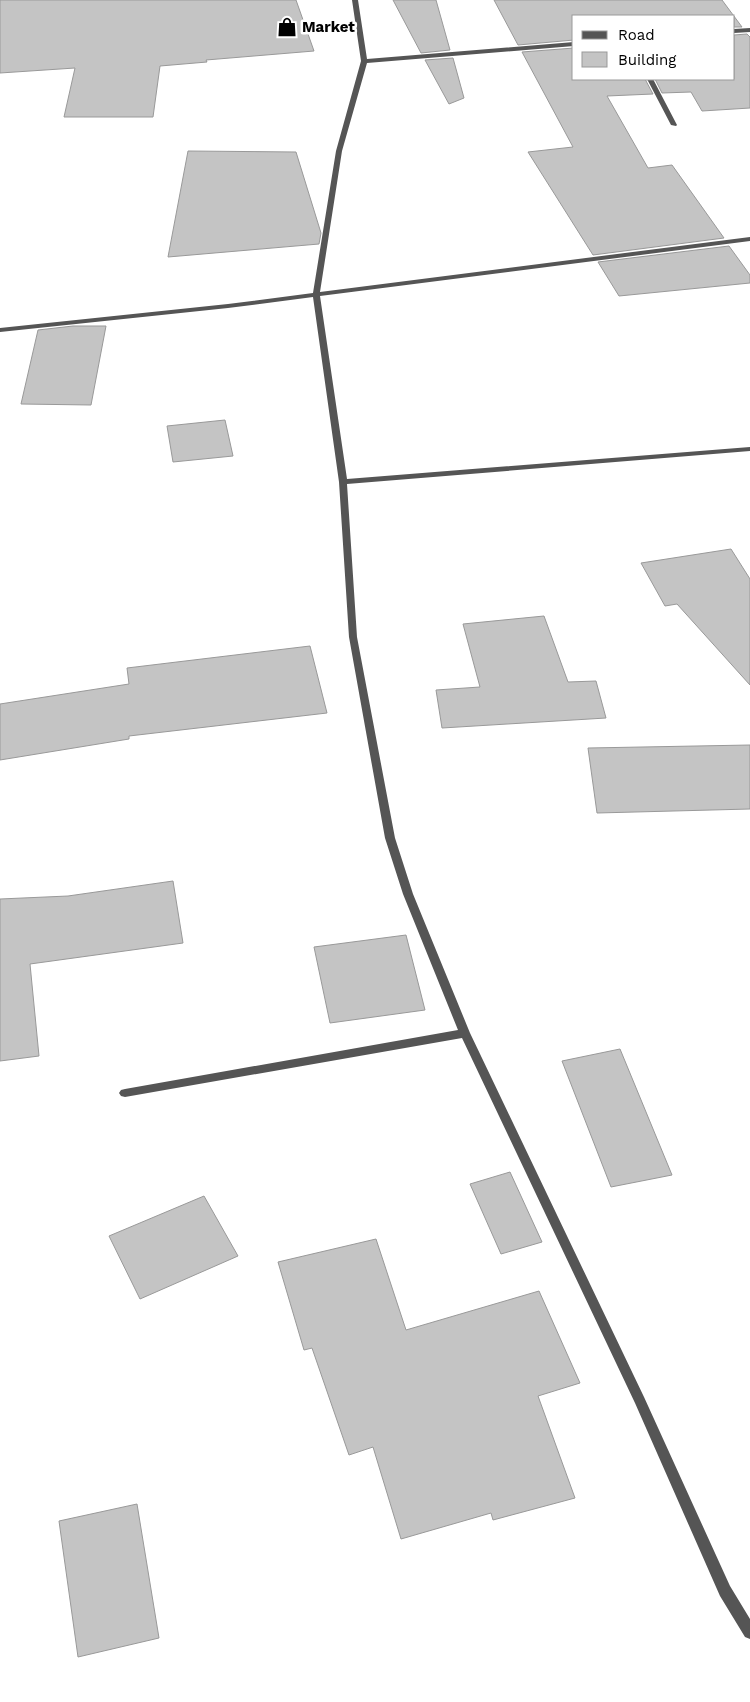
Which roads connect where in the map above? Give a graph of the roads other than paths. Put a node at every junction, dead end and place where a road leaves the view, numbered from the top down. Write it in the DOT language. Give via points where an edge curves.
graph roads {
  1 [pos="355,0"];
  2 [pos="750,30"];
  3 [pos="735,31"];
  4 [pos="572,44"];
  5 [pos="364,61"];
  6 [pos="651,80"];
  7 [pos="674,125"];
  8 [pos="750,239"];
  9 [pos="316,295"];
  10 [pos="0,330"];
  11 [pos="750,449"];
  12 [pos="344,482"];
  13 [pos="465,1033"];
  14 [pos="125,1093"];
  15 [pos="750,1632"];
  1 -- 5 [label="street"];
  2 -- 3 [label="street"];
  4 -- 5 [label="street"];
  5 -- 9 [label="street" via="339,151"];
  6 -- 7 [label="street"];
  8 -- 9 [label="street"];
  9 -- 10 [label="street"];
  9 -- 12 [label="street"];
  11 -- 12 [label="street"];
  12 -- 13 [label="street" via="353,637 390,838 408,894"];
  13 -- 14 [label="street"];
  13 -- 15 [label="street" via="640,1401 725,1592"];
}
